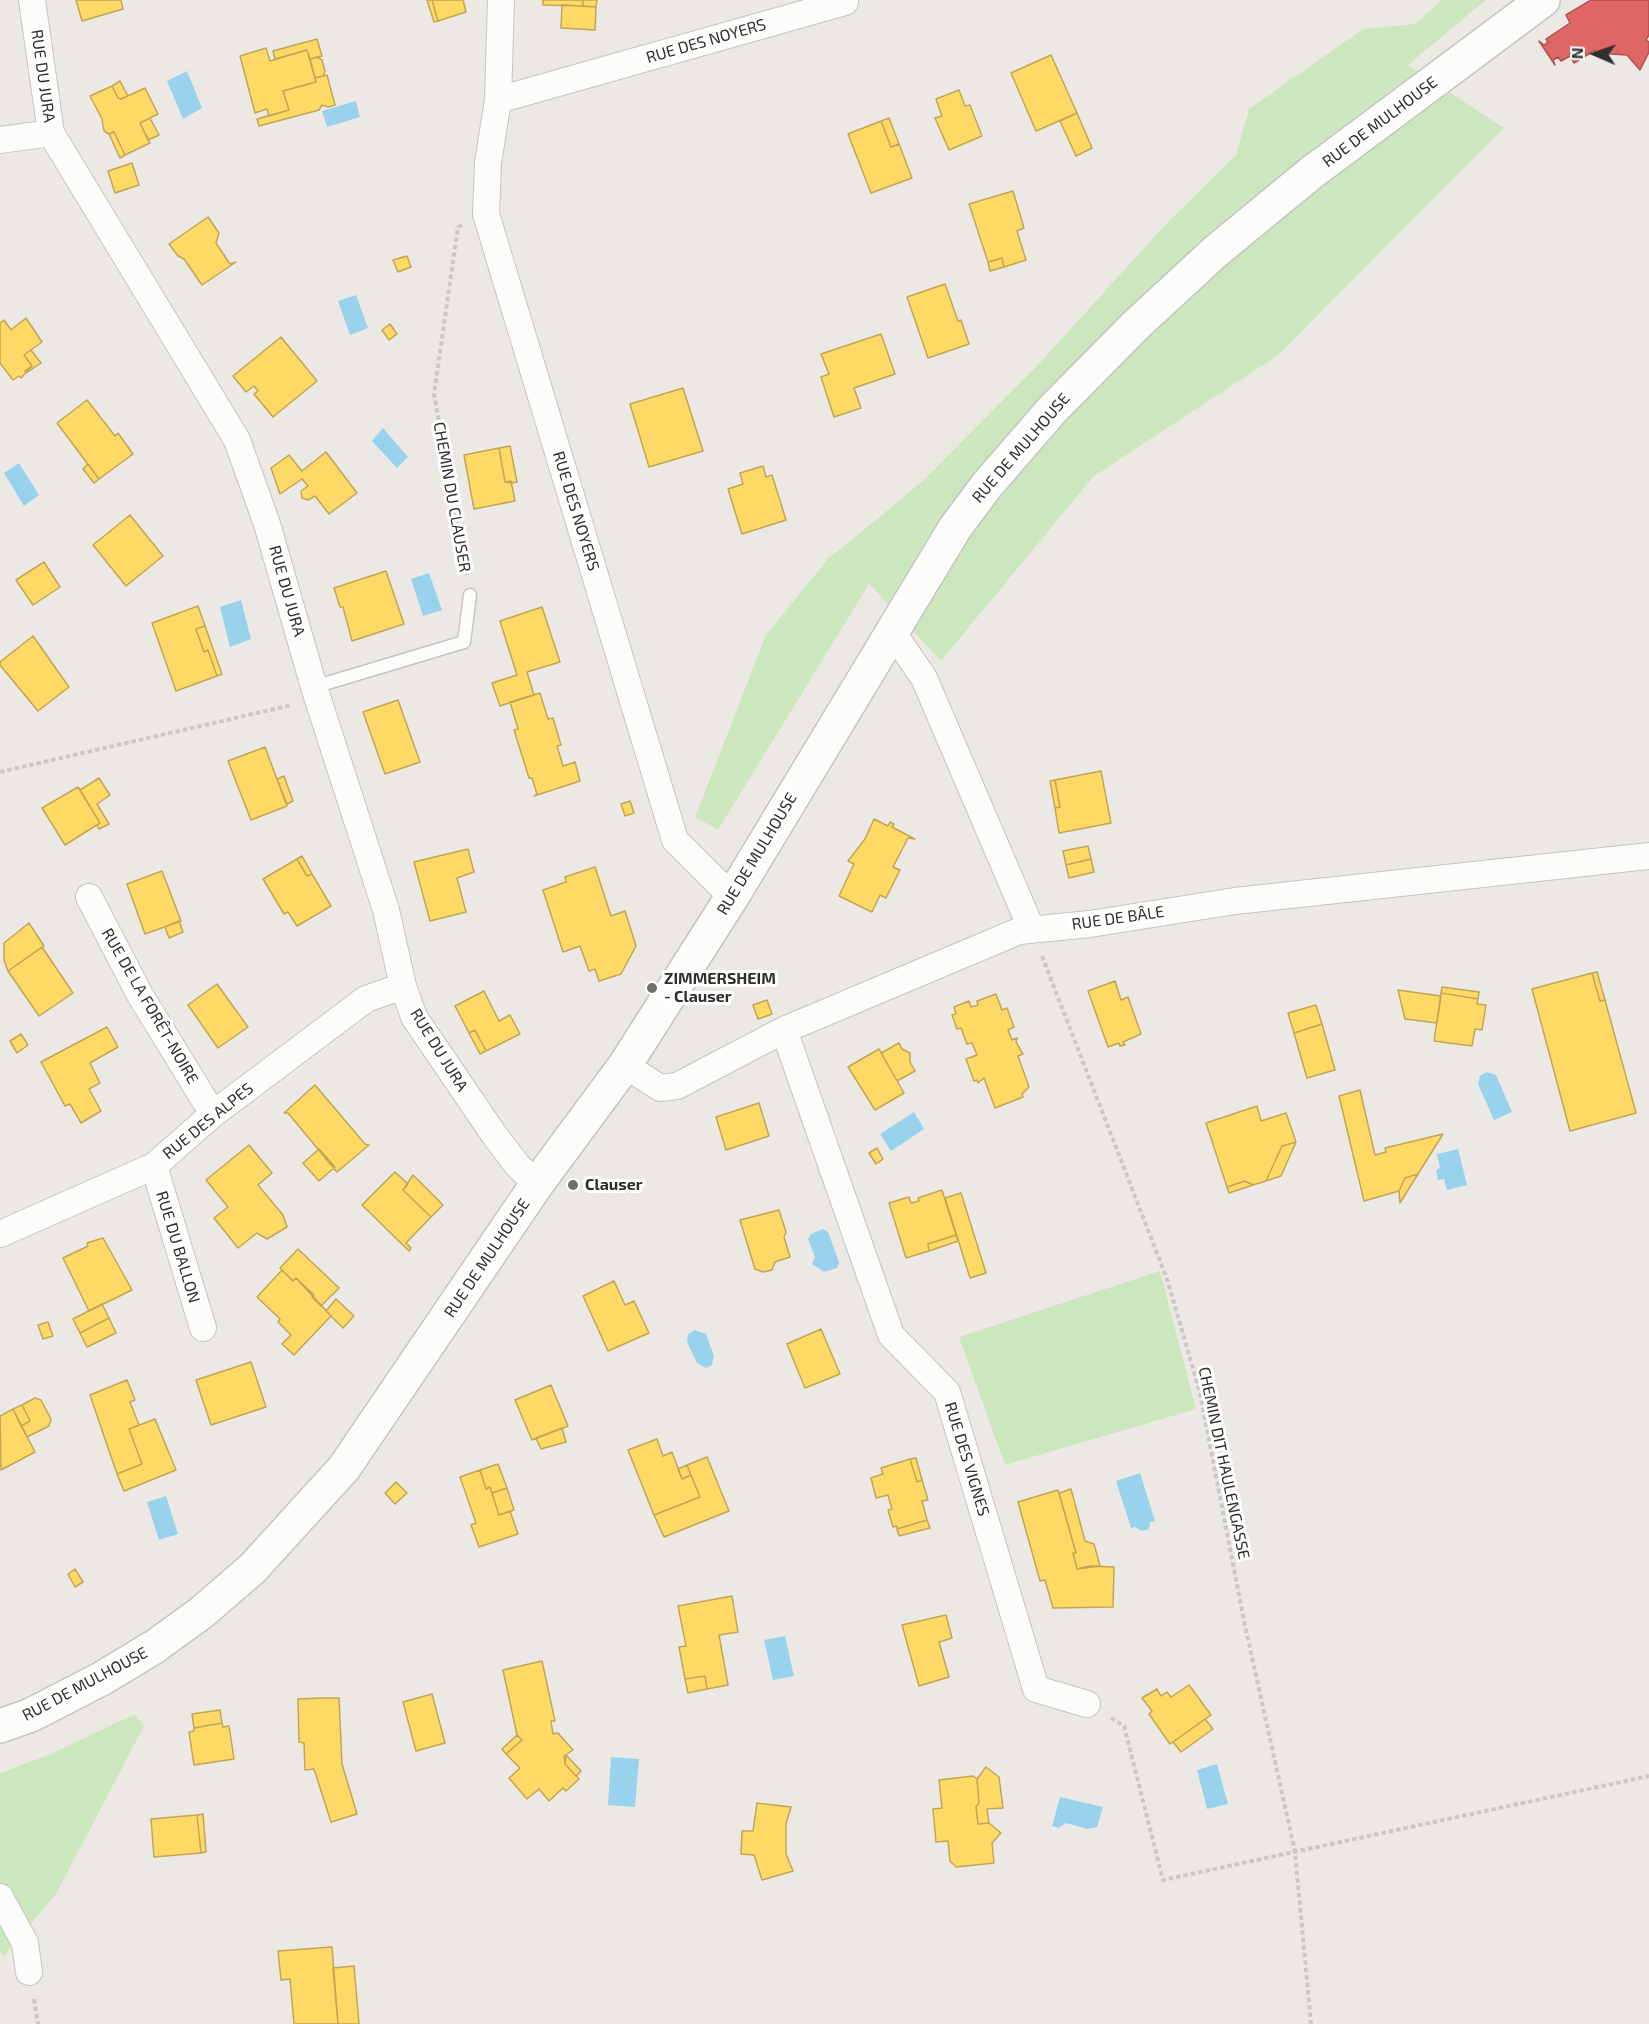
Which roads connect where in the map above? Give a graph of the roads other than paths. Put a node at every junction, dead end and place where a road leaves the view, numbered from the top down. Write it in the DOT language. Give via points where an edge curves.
graph roads {
  1 [pos="32,0"];
  2 [pos="501,0"];
  3 [pos="1543,0"];
  4 [pos="845,2"];
  5 [pos="498,100"];
  6 [pos="51,134"];
  7 [pos="0,140"];
  8 [pos="470,595"];
  9 [pos="891,630"];
  10 [pos="316,693"];
  11 [pos="1649,856"];
  12 [pos="89,897"];
  13 [pos="732,897"];
  14 [pos="1030,928"];
  15 [pos="403,986"];
  16 [pos="783,1030"];
  17 [pos="625,1065"];
  18 [pos="213,1114"];
  19 [pos="154,1166"];
  20 [pos="537,1184"];
  21 [pos="0,1234"];
  22 [pos="202,1328"];
  23 [pos="1087,1704"];
  24 [pos="0,1726"];
  25 [pos="0,1897"];
  26 [pos="29,1972"];
  1 -- 6 [label="street, RUE DU JURA"];
  2 -- 5 [label="street, RUE DES NOYERS"];
  3 -- 9 [label="main road, RUE DE MULHOUSE" via="1311,173 1215,252 1135,326 1052,410 987,485"];
  4 -- 5 [label="street, RUE DES NOYERS"];
  5 -- 13 [label="street, RUE DES NOYERS" via="488,163 486,214 675,840"];
  6 -- 7 [label="street"];
  6 -- 10 [label="street, RUE DU JURA" via="237,440 267,524"];
  8 -- 10 [label="lane, CHEMIN DU CLAUSER" via="464,642"];
  9 -- 13 [label="main road, RUE DE MULHOUSE"];
  9 -- 14 [label="street" via="924,678"];
  10 -- 15 [label="street, RUE DU JURA" via="386,910"];
  11 -- 14 [label="street, RUE DE BÂLE" via="1234,901 1089,924"];
  12 -- 18 [label="street, RUE DE LA FORÊT-NOIRE" via="140,994"];
  13 -- 17 [label="main road, RUE DE MULHOUSE"];
  14 -- 16 [label="street, RUE DE BÂLE"];
  15 -- 18 [label="street, RUE DES ALPES" via="366,999"];
  15 -- 20 [label="street, RUE DU JURA" via="414,1017 495,1136"];
  16 -- 17 [label="street, RUE DE BÂLE" via="677,1086 660,1088"];
  16 -- 23 [label="street, RUE DES VIGNES" via="891,1335 947,1392 1036,1689"];
  17 -- 20 [label="main road, RUE DE MULHOUSE"];
  18 -- 19 [label="street, RUE DES ALPES"];
  19 -- 21 [label="street, RUE DES ALPES"];
  19 -- 22 [label="street, RUE DU BALLON"];
  20 -- 24 [label="main road, RUE DE MULHOUSE" via="344,1468 254,1568 154,1647 101,1679"];
  25 -- 26 [label="street" via="25,1943"];
}
